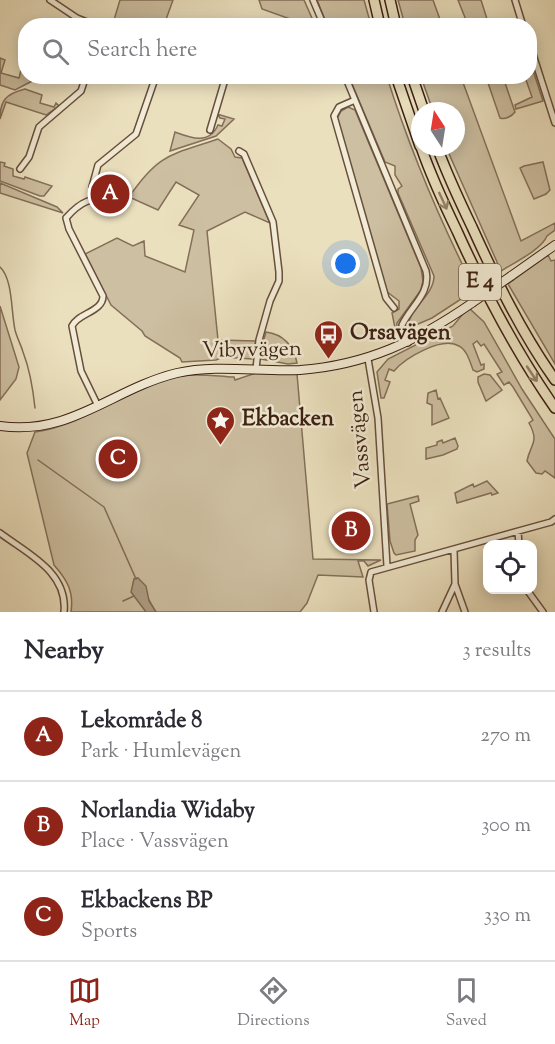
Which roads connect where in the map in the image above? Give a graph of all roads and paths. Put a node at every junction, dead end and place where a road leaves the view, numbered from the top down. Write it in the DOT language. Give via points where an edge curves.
graph roads {
  1 [pos="50,0"];
  2 [pos="314,0"];
  3 [pos="374,0"];
  4 [pos="390,0"];
  5 [pos="515,0"];
  6 [pos="77,18"];
  7 [pos="321,18"];
  8 [pos="378,18"];
  9 [pos="394,18"];
  10 [pos="521,18"];
  11 [pos="537,67"];
  12 [pos="83,84"];
  13 [pos="153,84"];
  14 [pos="224,84"];
  15 [pos="348,84"];
  16 [pos="399,84"];
  17 [pos="415,84"];
  18 [pos="355,100"];
  19 [pos="421,102"];
  20 [pos="411,120"];
  21 [pos="555,123"];
  22 [pos="210,130"];
  23 [pos="239,151"];
  24 [pos="423,156"];
  25 [pos="440,156"];
  26 [pos="20,169"];
  27 [pos="92,187"];
  28 [pos="129,194"];
  29 [pos="555,245"];
  30 [pos="394,308"];
  31 [pos="408,343"];
  32 [pos="368,358"];
  33 [pos="256,369"];
  34 [pos="555,380"];
  35 [pos="98,406"];
  36 [pos="555,408"];
  37 [pos="0,428"];
  38 [pos="555,519"];
  39 [pos="518,532"];
  40 [pos="0,533"];
  41 [pos="519,540"];
  42 [pos="454,550"];
  43 [pos="387,566"];
  44 [pos="455,584"];
  45 [pos="531,594"];
  46 [pos="64,612"];
  47 [pos="374,612"];
  48 [pos="442,612"];
  49 [pos="465,612"];
  50 [pos="543,612"];
  1 -- 6 [label="street"];
  2 -- 7 [label="street"];
  3 -- 8 [label="highway"];
  4 -- 9 [label="highway"];
  5 -- 10 [label="street"];
  11 -- 21 [label="street"];
  12 -- 26 [label="street" via="81,91 39,127 29,157"];
  13 -- 27 [label="street" via="136,134 98,165"];
  14 -- 22 [label="street"];
  15 -- 18 [label="street"];
  16 -- 20 [label="highway, E 4"];
  17 -- 19 [label="highway"];
  18 -- 30 [label="street" via="339,107 334,116 387,298"];
  18 -- 31 [label="street" via="428,277 425,291 402,325"];
  23 -- 33 [label="street" via="244,154 273,222 279,272 259,340"];
  24 -- 36 [label="highway, E 4, one-way" via="478,279 529,371"];
  25 -- 34 [label="highway, E 4" via="516,318"];
  28 -- 35 [label="street" via="121,199 88,200 66,218 103,296 100,306 75,320 72,326 81,370"];
  29 -- 31 [label="street, Vibyvägen, bridge"];
  31 -- 32 [label="street, Vibyvägen"];
  32 -- 33 [label="street, Vibyvägen" via="299,370"];
  32 -- 43 [label="street, Vassvägen" via="378,418"];
  33 -- 35 [label="street, Vibyvägen" via="179,373 139,385"];
  35 -- 37 [label="street, Vibyvägen" via="52,425"];
  38 -- 39 [label="street"];
  39 -- 41 [label="street"];
  39 -- 42 [label="street"];
  40 -- 46 [label="street" via="57,578 63,590"];
  42 -- 43 [label="street"];
  42 -- 44 [label="street"];
  43 -- 47 [label="street" via="369,576"];
  44 -- 48 [label="street"];
  44 -- 49 [label="street"];
  45 -- 50 [label="street"];
}
